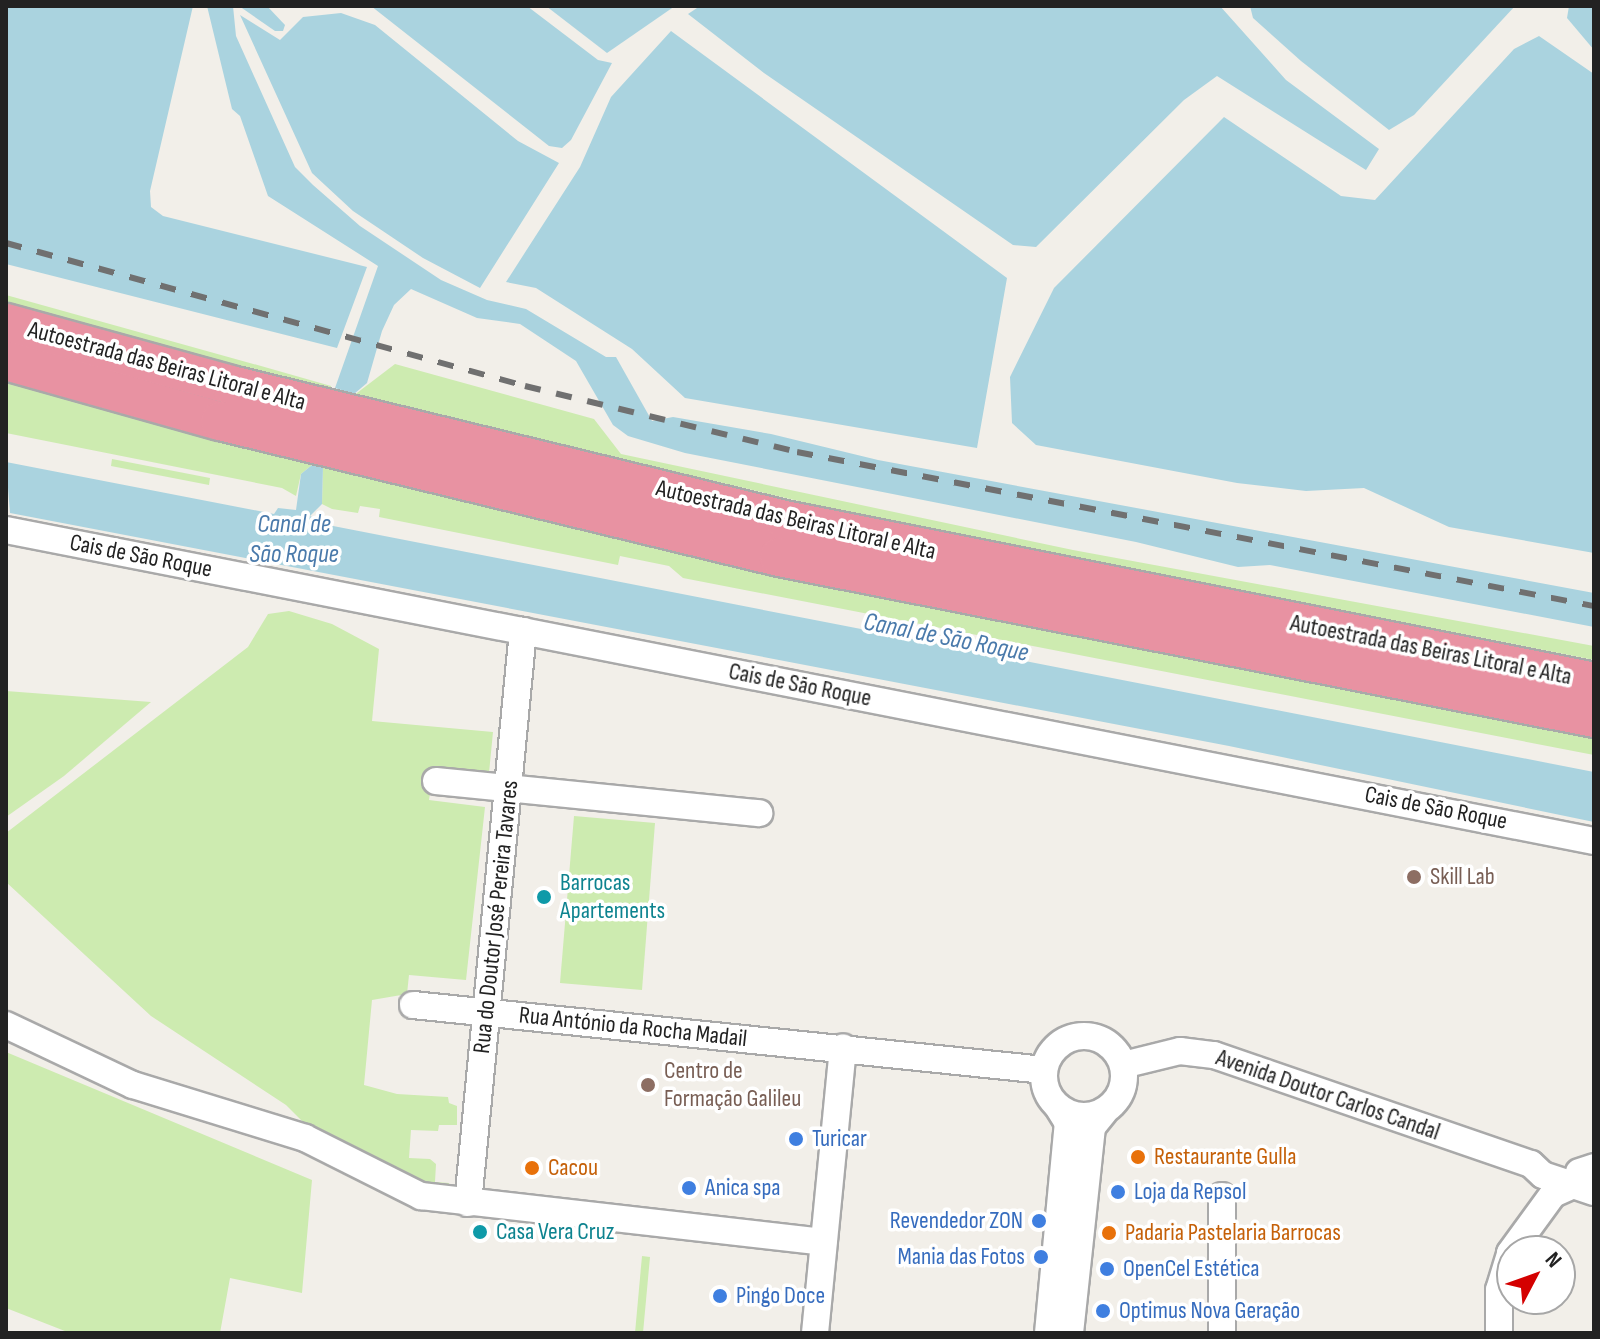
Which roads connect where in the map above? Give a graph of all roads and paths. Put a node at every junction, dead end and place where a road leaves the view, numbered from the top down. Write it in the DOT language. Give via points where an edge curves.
graph roads {
  1 [pos="6,323"];
  2 [pos="6,361"];
  3 [pos="6,530"];
  4 [pos="523,631"];
  5 [pos="1594,682"];
  6 [pos="1594,718"];
  7 [pos="436,781"];
  8 [pos="510,788"];
  9 [pos="759,813"];
  10 [pos="1594,841"];
  11 [pos="413,1005"];
  12 [pos="484,1012"];
  13 [pos="6,1025"];
  14 [pos="843,1047"];
  15 [pos="1123,1065"];
  16 [pos="1044,1070"];
  17 [pos="1058,1107"];
  18 [pos="1104,1112"];
  19 [pos="1587,1179"];
  20 [pos="1222,1196"];
  21 [pos="468,1203"];
  22 [pos="823,1242"];
  23 [pos="815,1333"];
  24 [pos="1048,1333"];
  25 [pos="1070,1333"];
  26 [pos="1222,1333"];
  27 [pos="1499,1333"];
  1 -- 5 [label="highway, Autoestrada das Beiras Litoral e Alta" via="231,385 785,520"];
  2 -- 6 [label="highway, Autoestrada das Beiras Litoral e Alta" via="220,421 779,557"];
  3 -- 4 [label="street, Cais de São Roque"];
  4 -- 8 [label="street, Rua do Doutor José Pereira Tavares"];
  4 -- 10 [label="street, Cais de São Roque"];
  7 -- 8 [label="street"];
  8 -- 9 [label="street"];
  8 -- 12 [label="street, Rua do Doutor José Pereira Tavares"];
  11 -- 12 [label="street, Rua António da Rocha Madail"];
  12 -- 14 [label="street, Rua António da Rocha Madail"];
  12 -- 21 [label="street, Rua do Doutor José Pereira Tavares"];
  13 -- 21 [label="street" via="133,1085 305,1138 411,1193"];
  14 -- 16 [label="street, Rua António da Rocha Madail"];
  14 -- 22 [label="street"];
  15 -- 16 [label="street" via="1107,1042 1081,1035 1056,1046"];
  15 -- 18 [label="street" via="1122,1091"];
  15 -- 19 [label="street, Avenida Doutor Carlos Candal" via="1180,1051 1214,1055 1531,1164 1543,1175"];
  16 -- 17 [label="street" via="1044,1084"];
  17 -- 18 [label="street" via="1080,1116"];
  17 -- 24 [label="street" via="1068,1123"];
  18 -- 25 [label="street" via="1092,1127"];
  19 -- 27 [label="street" via="1553,1194 1510,1253 1499,1290"];
  20 -- 26 [label="street"];
  21 -- 22 [label="street"];
  22 -- 23 [label="street"];
}
